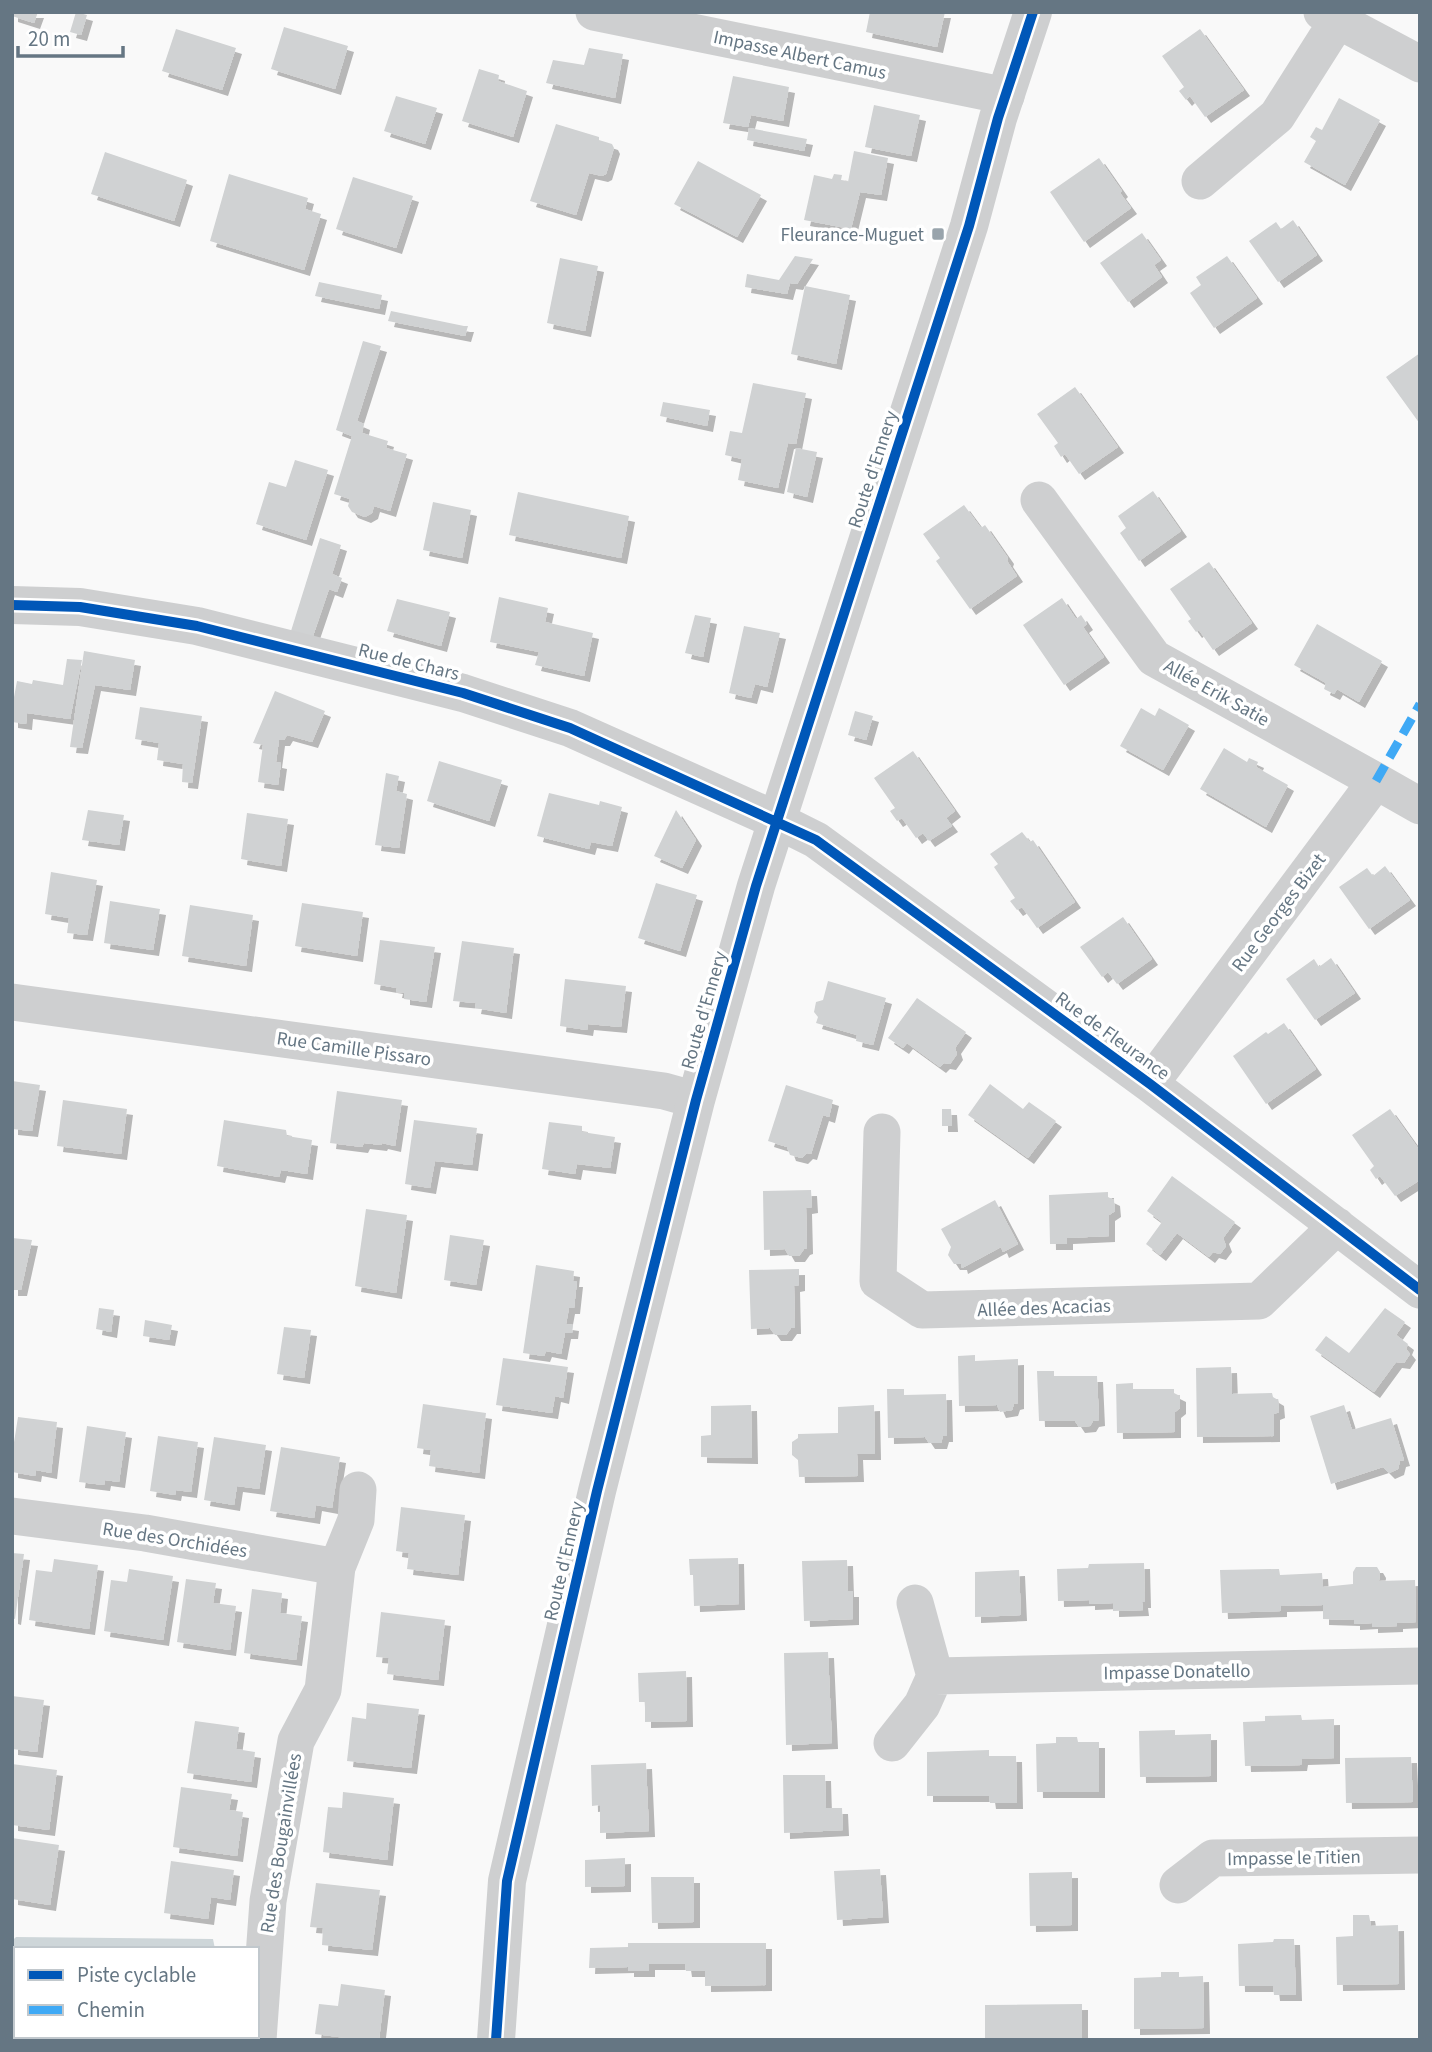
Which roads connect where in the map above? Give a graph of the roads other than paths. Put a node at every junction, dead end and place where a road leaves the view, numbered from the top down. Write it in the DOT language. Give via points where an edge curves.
graph roads {
  1 [pos="594,12"];
  2 [pos="1033,12"];
  3 [pos="1334,15"];
  4 [pos="1420,64"];
  5 [pos="1006,96"];
  6 [pos="1199,181"];
  7 [pos="1039,500"];
  8 [pos="12,605"];
  9 [pos="1376,781"];
  10 [pos="1420,806"];
  11 [pos="778,821"];
  12 [pos="12,1002"];
  13 [pos="1150,1084"];
  14 [pos="696,1100"];
  15 [pos="882,1132"];
  16 [pos="1337,1226"];
  17 [pos="1420,1290"];
  18 [pos="358,1490"];
  19 [pos="12,1516"];
  20 [pos="337,1567"];
  21 [pos="915,1603"];
  22 [pos="1420,1666"];
  23 [pos="935,1676"];
  24 [pos="892,1742"];
  25 [pos="1420,1855"];
  26 [pos="1178,1885"];
  27 [pos="259,2026"];
  28 [pos="496,2040"];
  1 -- 5 [label="street, Impasse Albert Camus"];
  2 -- 5 [label="street, Route d'Ennery"];
  3 -- 4 [label="street"];
  3 -- 6 [label="street" via="1277,116"];
  5 -- 11 [label="street, Route d'Ennery" via="969,226"];
  7 -- 9 [label="street, Allée Erik Satie" via="1154,657"];
  8 -- 11 [label="street, Rue de Chars" via="80,607 197,626 463,693 570,728"];
  9 -- 10 [label="street"];
  9 -- 13 [label="street, Rue Georges Bizet"];
  11 -- 13 [label="street, Rue de Fleurance" via="817,840"];
  11 -- 14 [label="street, Route d'Ennery"];
  12 -- 14 [label="street, Rue Camille Pissaro" via="664,1091"];
  13 -- 16 [label="street, Rue de Fleurance"];
  14 -- 28 [label="street, Route d'Ennery" via="597,1491 507,1881"];
  15 -- 16 [label="street, Allée des Acacias" via="878,1281 922,1310 1259,1301"];
  16 -- 17 [label="street, Rue de Fleurance"];
  18 -- 20 [label="street, Rue des Bougainvillées" via="356,1520"];
  19 -- 20 [label="street, Rue des Orchidées" via="145,1533"];
  20 -- 27 [label="street, Rue des Bougainvillées" via="323,1690 296,1741 268,1901"];
  21 -- 23 [label="street"];
  22 -- 23 [label="street, Impasse Donatello"];
  23 -- 24 [label="street" via="922,1705"];
  25 -- 26 [label="street, Impasse le Titien" via="1213,1858"];
}
